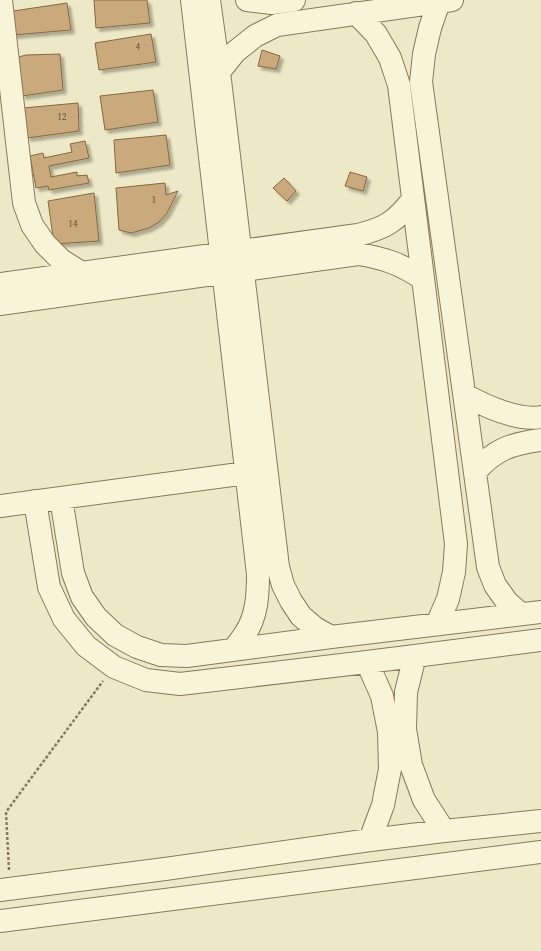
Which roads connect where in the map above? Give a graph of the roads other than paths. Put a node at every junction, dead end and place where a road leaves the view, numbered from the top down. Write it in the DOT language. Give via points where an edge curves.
graph roads {
  1 [pos="0,0"];
  2 [pos="192,0"];
  3 [pos="209,0"];
  4 [pos="247,0"];
  5 [pos="294,0"];
  6 [pos="445,1"];
  7 [pos="356,14"];
  8 [pos="219,72"];
  9 [pos="413,199"];
  10 [pos="232,262"];
  11 [pos="80,272"];
  12 [pos="423,279"];
  13 [pos="0,284"];
  14 [pos="0,304"];
  15 [pos="465,396"];
  16 [pos="541,417"];
  17 [pos="541,440"];
  18 [pos="475,472"];
  19 [pos="246,473"];
  20 [pos="61,498"];
  21 [pos="35,501"];
  22 [pos="0,506"];
  23 [pos="531,613"];
  24 [pos="437,624"];
  25 [pos="331,637"];
  26 [pos="541,640"];
  27 [pos="234,649"];
  28 [pos="415,656"];
  29 [pos="367,662"];
  30 [pos="541,821"];
  31 [pos="444,831"];
  32 [pos="370,840"];
  33 [pos="541,852"];
  34 [pos="5,889"];
  35 [pos="0,921"];
  1 -- 11 [label="street" via="24,203 32,225 45,244 61,260"];
  2 -- 10 [label="street"];
  3 -- 8 [label="street"];
  4 -- 5 [label="street" via="272,3"];
  6 -- 7 [label="street"];
  6 -- 15 [label="street" via="430,28 421,82"];
  7 -- 8 [label="street" via="277,25 254,36 235,52"];
  7 -- 9 [label="street" via="376,34 390,58 399,85"];
  8 -- 10 [label="street"];
  9 -- 10 [label="street" via="403,213 390,224 374,231"];
  9 -- 12 [label="street"];
  10 -- 11 [label="street"];
  10 -- 12 [label="street" via="358,254 392,262"];
  10 -- 14 [label="street"];
  10 -- 19 [label="street"];
  10 -- 25 [label="street" via="278,567 285,590 302,616 315,628"];
  11 -- 13 [label="street"];
  12 -- 24 [label="street" via="456,544 454,572 448,599"];
  15 -- 16 [label="street" via="505,413"];
  15 -- 18 [label="street"];
  17 -- 18 [label="street" via="504,448"];
  18 -- 23 [label="street" via="488,567 507,602"];
  19 -- 20 [label="street"];
  19 -- 27 [label="street" via="258,594 254,614 246,633"];
  20 -- 21 [label="street"];
  20 -- 27 [label="street" via="73,573 82,597 96,618 115,635 137,647 161,655 187,656"];
  21 -- 22 [label="street"];
  21 -- 29 [label="street" via="50,587 64,619 86,646 114,667 146,680 180,684"];
  23 -- 24 [label="street"];
  24 -- 25 [label="street"];
  25 -- 27 [label="street"];
  26 -- 28 [label="street"];
  28 -- 29 [label="street"];
  28 -- 31 [label="street" via="406,692 405,729 411,765 424,800"];
  29 -- 32 [label="street" via="382,696 389,732 390,769 383,805"];
  30 -- 31 [label="street"];
  31 -- 32 [label="street"];
  32 -- 34 [label="street"];
  33 -- 35 [label="street"];
}
